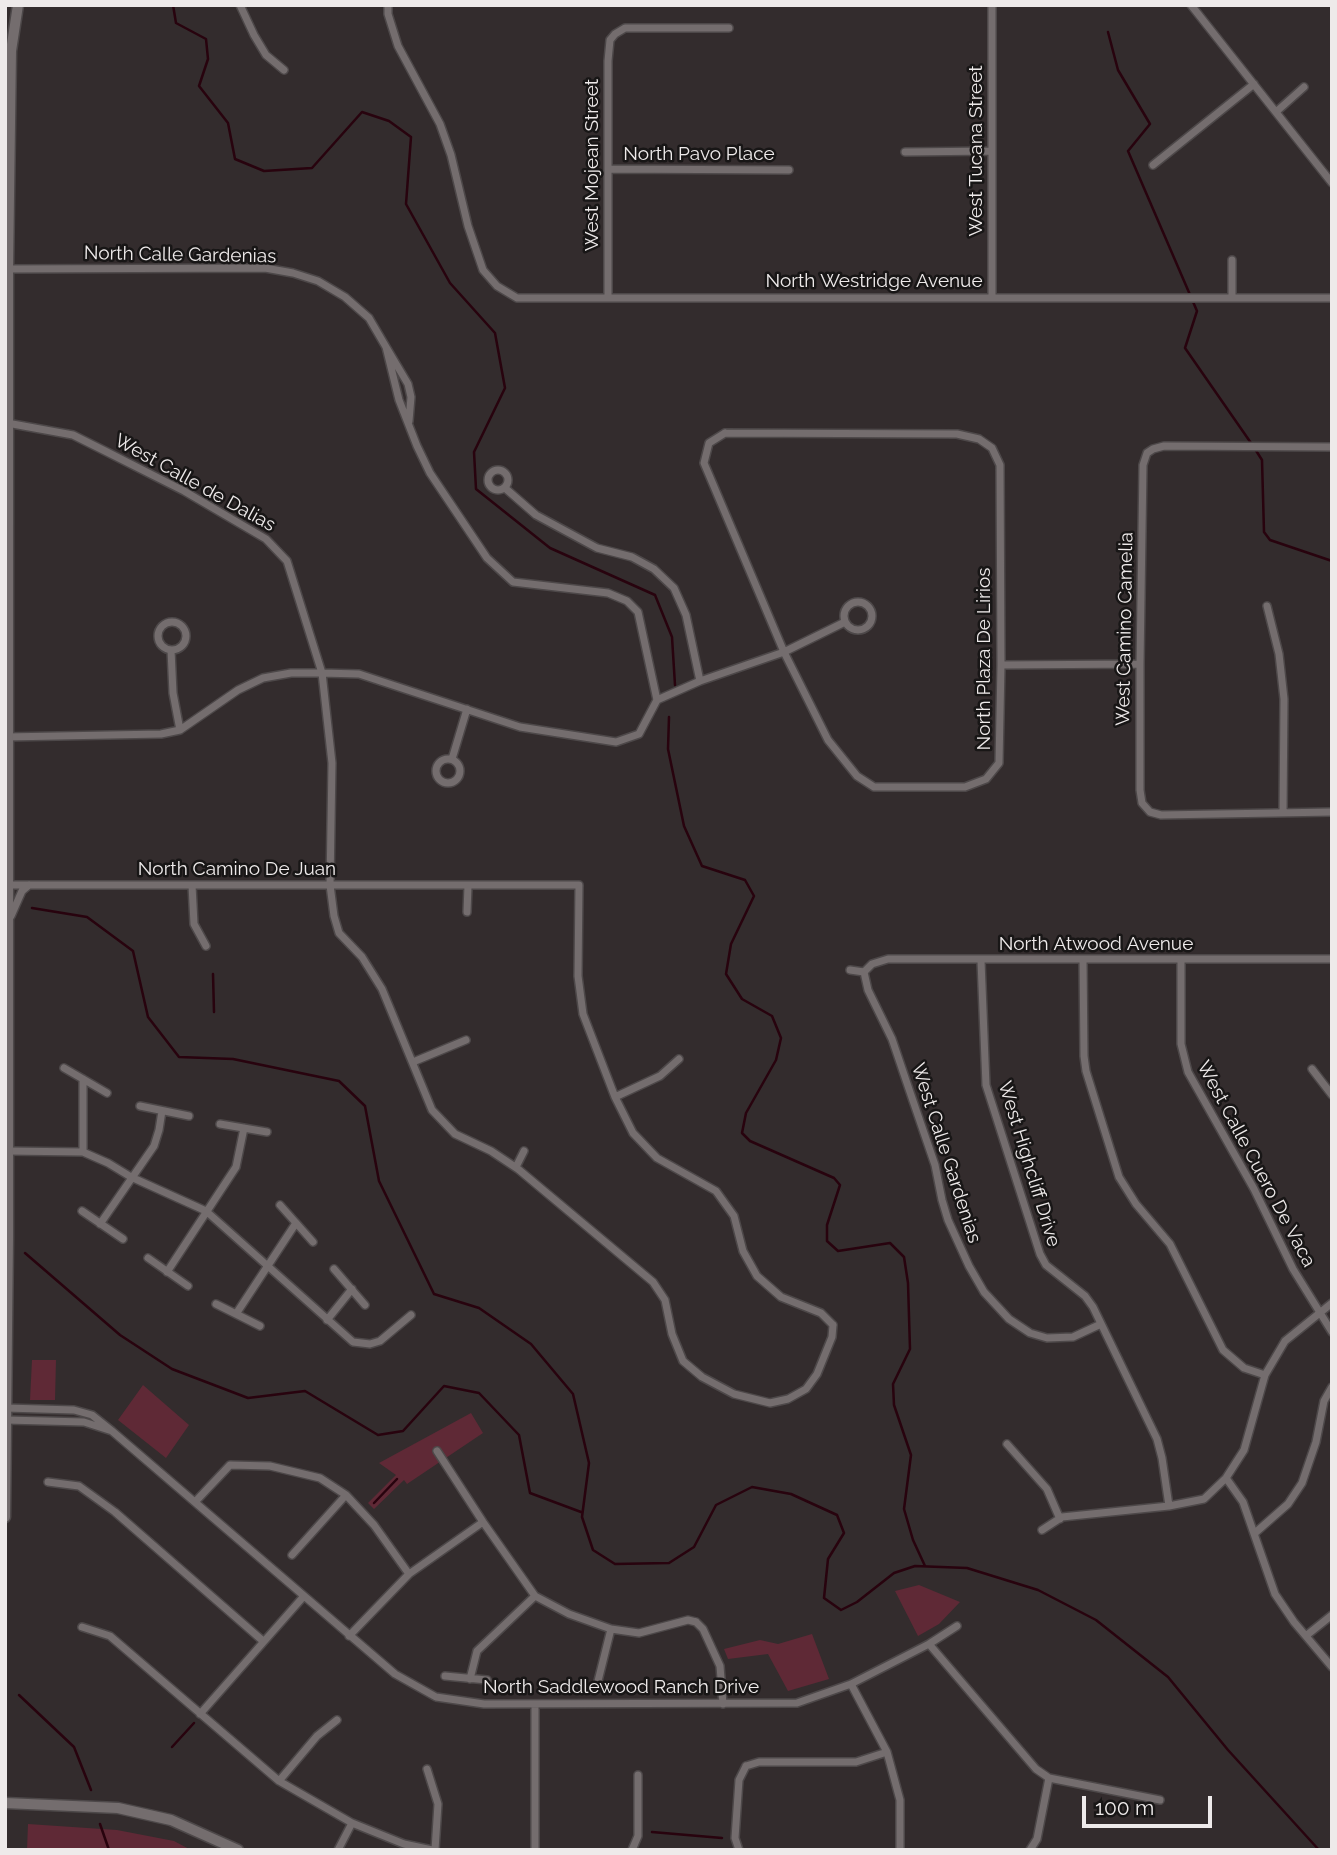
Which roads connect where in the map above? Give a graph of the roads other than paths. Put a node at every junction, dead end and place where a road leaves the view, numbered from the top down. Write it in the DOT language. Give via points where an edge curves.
graph roads {
  1 [pos="18,5"];
  2 [pos="240,5"];
  3 [pos="388,5"];
  4 [pos="992,5"];
  5 [pos="1191,5"];
  6 [pos="729,27"];
  7 [pos="284,70"];
  8 [pos="1254,84"];
  9 [pos="1304,87"];
  10 [pos="1276,112"];
  11 [pos="992,151"];
  12 [pos="905,152"];
  13 [pos="1153,165"];
  14 [pos="609,169"];
  15 [pos="789,170"];
  16 [pos="1332,183"];
  17 [pos="1232,260"];
  18 [pos="7,269"];
  19 [pos="992,296"];
  20 [pos="608,298"];
  21 [pos="1231,298"];
  22 [pos="1332,298"];
  23 [pos="386,347"];
  24 [pos="409,421"];
  25 [pos="7,423"];
  26 [pos="1141,447"];
  27 [pos="1332,447"];
  28 [pos="1148,452"];
  29 [pos="6,469"];
  30 [pos="505,488"];
  31 [pos="1267,606"];
  32 [pos="845,622"];
  33 [pos="171,650"];
  34 [pos="784,652"];
  35 [pos="1140,664"];
  36 [pos="1001,666"];
  37 [pos="322,673"];
  38 [pos="700,681"];
  39 [pos="657,700"];
  40 [pos="467,709"];
  41 [pos="180,730"];
  42 [pos="6,737"];
  43 [pos="452,759"];
  44 [pos="1332,812"];
  45 [pos="1283,813"];
  46 [pos="6,885"];
  47 [pos="29,885"];
  48 [pos="192,885"];
  49 [pos="330,885"];
  50 [pos="468,886"];
  51 [pos="467,912"];
  52 [pos="7,927"];
  53 [pos="206,946"];
  54 [pos="1083,959"];
  55 [pos="1332,959"];
  56 [pos="1181,960"];
  57 [pos="981,961"];
  58 [pos="850,970"];
  59 [pos="864,972"];
  60 [pos="7,997"];
  61 [pos="466,1040"];
  62 [pos="678,1059"];
  63 [pos="413,1062"];
  64 [pos="64,1068"];
  65 [pos="1311,1069"];
  66 [pos="83,1079"];
  67 [pos="107,1093"];
  68 [pos="1332,1095"];
  69 [pos="615,1097"];
  70 [pos="140,1106"];
  71 [pos="162,1111"];
  72 [pos="188,1116"];
  73 [pos="220,1124"];
  74 [pos="244,1128"];
  75 [pos="267,1132"];
  76 [pos="8,1151"];
  77 [pos="83,1152"];
  78 [pos="524,1152"];
  79 [pos="516,1167"];
  80 [pos="131,1177"];
  81 [pos="280,1205"];
  82 [pos="82,1210"];
  83 [pos="206,1211"];
  84 [pos="296,1223"];
  85 [pos="100,1224"];
  86 [pos="123,1239"];
  87 [pos="313,1242"];
  88 [pos="148,1258"];
  89 [pos="266,1266"];
  90 [pos="334,1269"];
  91 [pos="167,1272"];
  92 [pos="188,1286"];
  93 [pos="352,1289"];
  94 [pos="1332,1303"];
  95 [pos="216,1304"];
  96 [pos="366,1305"];
  97 [pos="1319,1312"];
  98 [pos="236,1314"];
  99 [pos="411,1315"];
  100 [pos="327,1320"];
  101 [pos="1101,1324"];
  102 [pos="260,1326"];
  103 [pos="1332,1332"];
  104 [pos="1265,1375"];
  105 [pos="1332,1388"];
  106 [pos="6,1408"];
  107 [pos="6,1420"];
  108 [pos="112,1431"];
  109 [pos="1007,1444"];
  110 [pos="437,1451"];
  111 [pos="1226,1478"];
  112 [pos="48,1482"];
  113 [pos="346,1495"];
  114 [pos="195,1502"];
  115 [pos="1169,1506"];
  116 [pos="5,1517"];
  117 [pos="1060,1519"];
  118 [pos="483,1522"];
  119 [pos="1042,1531"];
  120 [pos="1255,1533"];
  121 [pos="292,1555"];
  122 [pos="409,1574"];
  123 [pos="304,1595"];
  124 [pos="535,1596"];
  125 [pos="700,1614"];
  126 [pos="1332,1615"];
  127 [pos="696,1622"];
  128 [pos="82,1626"];
  129 [pos="957,1626"];
  130 [pos="611,1629"];
  131 [pos="1307,1635"];
  132 [pos="349,1636"];
  133 [pos="263,1641"];
  134 [pos="929,1644"];
  135 [pos="1332,1667"];
  136 [pos="445,1676"];
  137 [pos="470,1679"];
  138 [pos="487,1680"];
  139 [pos="598,1681"];
  140 [pos="852,1684"];
  141 [pos="535,1704"];
  142 [pos="723,1704"];
  143 [pos="201,1714"];
  144 [pos="337,1720"];
  145 [pos="887,1752"];
  146 [pos="428,1769"];
  147 [pos="638,1775"];
  148 [pos="1049,1778"];
  149 [pos="279,1781"];
  150 [pos="1160,1800"];
  151 [pos="5,1803"];
  152 [pos="352,1823"];
  153 [pos="739,1849"];
  154 [pos="1031,1849"];
  155 [pos="238,1850"];
  156 [pos="338,1850"];
  157 [pos="433,1850"];
  158 [pos="535,1850"];
  159 [pos="633,1850"];
  160 [pos="901,1850"];
  1 -- 18 [label="main road" via="11,51"];
  2 -- 7 [label="street" via="266,55"];
  3 -- 20 [label="street, North Westridge Avenue" via="398,46 440,124 483,270 517,298"];
  4 -- 11 [label="street, West Tucana Street"];
  5 -- 8 [label="street"];
  6 -- 14 [label="street, West Mojean Street" via="625,27 615,34 608,47"];
  8 -- 10 [label="street"];
  8 -- 13 [label="street"];
  9 -- 10 [label="street"];
  10 -- 16 [label="street"];
  11 -- 12 [label="street"];
  11 -- 19 [label="street, West Tucana Street"];
  14 -- 15 [label="street, North Pavo Place"];
  14 -- 20 [label="street, West Mojean Street"];
  17 -- 21 [label="street"];
  18 -- 23 [label="street, North Calle Gardenias" via="265,268 318,281 345,297 369,318"];
  18 -- 25 [label="main road"];
  19 -- 20 [label="street, North Westridge Avenue"];
  19 -- 21 [label="street, North Westridge Avenue"];
  21 -- 22 [label="street, North Westridge Avenue"];
  23 -- 24 [label="street"];
  23 -- 24 [label="street" via="408,384"];
  24 -- 39 [label="street" via="430,473 487,558 513,582 608,593 638,612"];
  25 -- 29 [label="main road"];
  25 -- 37 [label="street, West Calle de Dalias" via="73,435 266,539 287,561"];
  26 -- 28 [label="street"];
  27 -- 28 [label="street" via="1164,446"];
  28 -- 35 [label="street, West Camino Camelia" via="1143,465"];
  29 -- 42 [label="main road"];
  30 -- 38 [label="street" via="536,515 597,548 632,557 674,588 686,615"];
  31 -- 45 [label="street" via="1284,699"];
  32 -- 32 [label="street" via="860,631 869,626 872,613 867,605 853,603 846,609"];
  32 -- 34 [label="street"];
  33 -- 33 [label="street" via="183,644 186,636 183,627 171,622 158,633 163,646"];
  33 -- 41 [label="street"];
  34 -- 36 [label="street, North Plaza De Lirios" via="828,740 857,776 874,787 965,788 986,779 999,763"];
  34 -- 36 [label="street, North Plaza De Lirios" via="704,463 709,443 725,433 957,434 979,439 992,448 1000,465"];
  34 -- 38 [label="street"];
  35 -- 36 [label="street"];
  35 -- 45 [label="street, West Camino Camelia" via="1140,790 1145,810 1155,815"];
  37 -- 40 [label="street" via="359,674"];
  37 -- 41 [label="street" via="263,678"];
  37 -- 49 [label="street, West Calle de Dalias" via="332,763"];
  38 -- 39 [label="street"];
  39 -- 40 [label="street" via="639,734 616,741 520,727"];
  40 -- 43 [label="street"];
  41 -- 42 [label="street"];
  42 -- 46 [label="main road"];
  44 -- 45 [label="street"];
  46 -- 47 [label="street, North Camino De Juan"];
  46 -- 52 [label="main road"];
  47 -- 48 [label="street, North Camino De Juan"];
  47 -- 52 [label="street"];
  48 -- 49 [label="street, North Camino De Juan"];
  48 -- 53 [label="street" via="194,924"];
  49 -- 50 [label="street, North Camino De Juan"];
  49 -- 63 [label="street" via="339,933 374,975"];
  50 -- 51 [label="street"];
  50 -- 69 [label="street, North Camino De Juan" via="579,885 578,976 583,1014"];
  52 -- 60 [label="main road"];
  54 -- 56 [label="street, North Atwood Avenue"];
  54 -- 57 [label="street, North Atwood Avenue"];
  54 -- 104 [label="street" via="1086,1071 1119,1177 1170,1244 1223,1350 1244,1368"];
  55 -- 56 [label="street, North Atwood Avenue"];
  56 -- 97 [label="street, West Calle Cuero De Vaca" via="1181,1044 1188,1072"];
  57 -- 59 [label="street, North Atwood Avenue" via="888,959"];
  57 -- 101 [label="street, West Highcliff Drive" via="986,1085 1015,1180 1046,1265 1085,1296"];
  58 -- 59 [label="street"];
  59 -- 101 [label="street, West Calle Gardenias" via="935,1165 948,1220 984,1292 1009,1319 1048,1338 1073,1337"];
  60 -- 76 [label="main road"];
  61 -- 63 [label="street"];
  62 -- 69 [label="street" via="660,1076"];
  63 -- 79 [label="street" via="432,1110 455,1134"];
  64 -- 66 [label="street"];
  65 -- 68 [label="street"];
  66 -- 67 [label="street"];
  66 -- 77 [label="street"];
  69 -- 79 [label="street" via="633,1133 657,1158 716,1191 734,1216 743,1251 757,1276 781,1297 837,1323 817,1374 806,1389 770,1403 734,1394 702,1377 683,1361 664,1300 653,1282"];
  70 -- 71 [label="street"];
  71 -- 72 [label="street"];
  71 -- 80 [label="street" via="154,1146"];
  73 -- 74 [label="street"];
  74 -- 75 [label="street"];
  74 -- 83 [label="street" via="236,1167"];
  76 -- 77 [label="street"];
  76 -- 106 [label="main road"];
  77 -- 80 [label="street"];
  78 -- 79 [label="street"];
  80 -- 83 [label="street"];
  80 -- 85 [label="street"];
  81 -- 84 [label="street"];
  82 -- 85 [label="street"];
  83 -- 89 [label="street"];
  83 -- 91 [label="street"];
  84 -- 87 [label="street"];
  84 -- 89 [label="street"];
  85 -- 86 [label="street"];
  88 -- 91 [label="street"];
  89 -- 98 [label="street"];
  89 -- 100 [label="street"];
  90 -- 93 [label="street"];
  91 -- 92 [label="street"];
  93 -- 96 [label="street"];
  93 -- 100 [label="street"];
  94 -- 97 [label="street"];
  95 -- 98 [label="street"];
  97 -- 103 [label="street, West Calle Cuero De Vaca"];
  97 -- 104 [label="street" via="1285,1341"];
  98 -- 102 [label="street"];
  99 -- 100 [label="street" via="380,1341 370,1343 353,1342"];
  101 -- 115 [label="street, West Highcliff Drive" via="1157,1439"];
  104 -- 111 [label="street" via="1244,1450"];
  105 -- 120 [label="street" via="1324,1401 1302,1483 1288,1504"];
  106 -- 107 [label="main road"];
  106 -- 108 [label="street, North Saddlewood Ranch Drive" via="74,1410 92,1415"];
  107 -- 108 [label="street, North Saddlewood Ranch Drive" via="84,1422"];
  107 -- 116 [label="main road"];
  108 -- 114 [label="street, North Saddlewood Ranch Drive"];
  109 -- 117 [label="street" via="1048,1489"];
  110 -- 118 [label="street"];
  111 -- 115 [label="street" via="1204,1499"];
  111 -- 120 [label="street" via="1244,1502"];
  112 -- 133 [label="street" via="79,1486 115,1512"];
  113 -- 114 [label="street" via="320,1478 270,1466 229,1464"];
  113 -- 121 [label="street"];
  113 -- 122 [label="street"];
  114 -- 123 [label="street, North Saddlewood Ranch Drive"];
  115 -- 117 [label="street"];
  117 -- 119 [label="street"];
  118 -- 122 [label="street"];
  118 -- 124 [label="street"];
  120 -- 131 [label="street" via="1275,1594"];
  122 -- 132 [label="street"];
  123 -- 132 [label="street, North Saddlewood Ranch Drive"];
  123 -- 133 [label="street"];
  124 -- 130 [label="street"];
  124 -- 137 [label="street" via="477,1651"];
  125 -- 127 [label="street"];
  126 -- 131 [label="street"];
  127 -- 130 [label="street" via="684,1620 639,1633"];
  127 -- 142 [label="street" via="720,1666"];
  128 -- 143 [label="street" via="110,1636"];
  129 -- 134 [label="street, North Saddlewood Ranch Drive"];
  130 -- 139 [label="street"];
  131 -- 135 [label="street"];
  132 -- 141 [label="street, North Saddlewood Ranch Drive" via="396,1674 436,1697 484,1704"];
  133 -- 143 [label="street"];
  134 -- 140 [label="street, North Saddlewood Ranch Drive"];
  134 -- 148 [label="street" via="1036,1769"];
  136 -- 137 [label="street"];
  137 -- 138 [label="street"];
  140 -- 142 [label="street, North Saddlewood Ranch Drive" via="797,1703"];
  140 -- 145 [label="street"];
  141 -- 142 [label="street, North Saddlewood Ranch Drive"];
  141 -- 158 [label="street"];
  143 -- 149 [label="street"];
  144 -- 149 [label="street"];
  145 -- 153 [label="street" via="856,1762 744,1764 735,1838"];
  145 -- 160 [label="street" via="900,1800"];
  146 -- 157 [label="street" via="438,1804"];
  147 -- 159 [label="street" via="638,1836"];
  148 -- 150 [label="street"];
  148 -- 154 [label="street"];
  149 -- 152 [label="street"];
  151 -- 155 [label="main road" via="118,1808 171,1820"];
  152 -- 156 [label="street"];
  152 -- 157 [label="street"];
}
